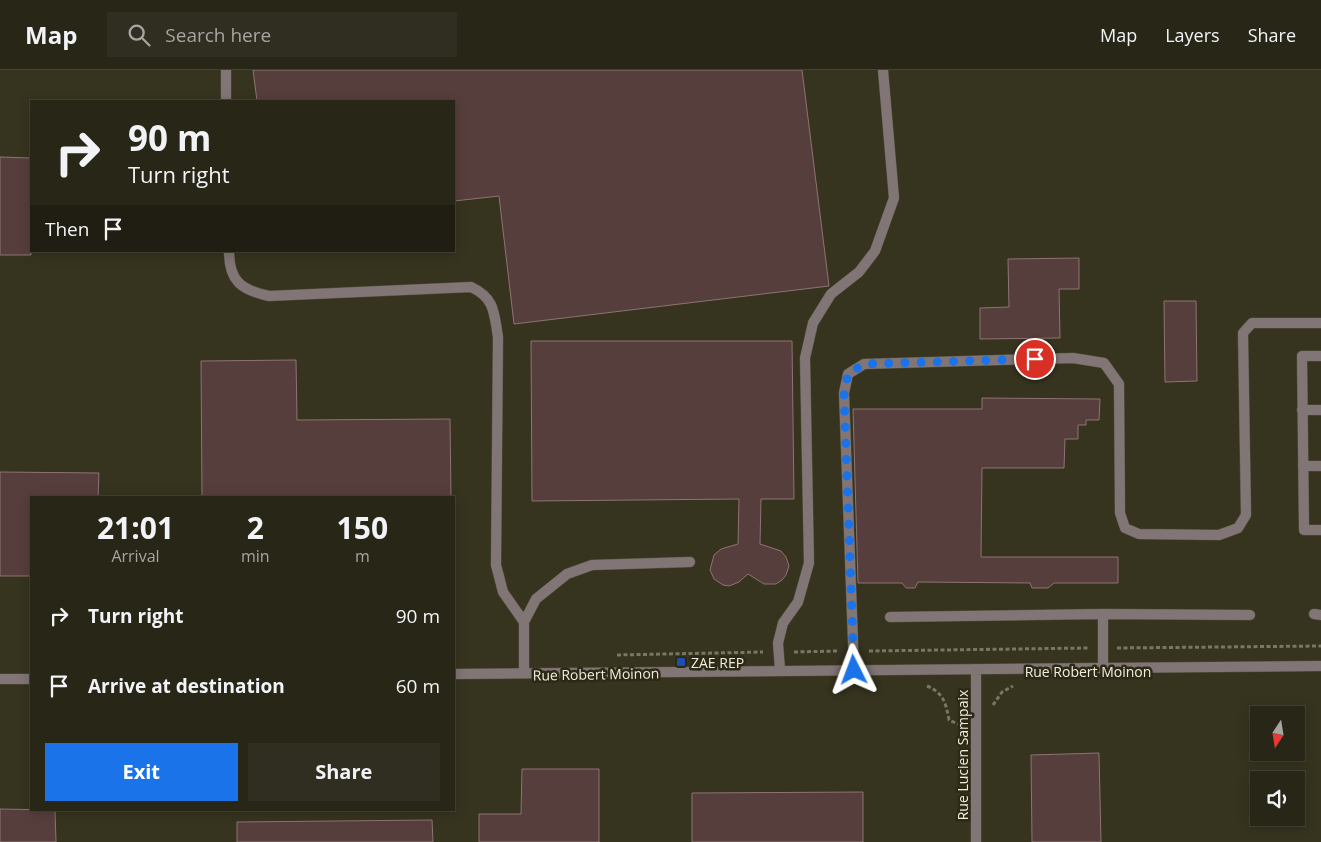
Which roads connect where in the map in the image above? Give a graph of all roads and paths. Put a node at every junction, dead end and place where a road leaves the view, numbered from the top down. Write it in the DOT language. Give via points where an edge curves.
graph roads {
  1 [pos="226,70"];
  2 [pos="883,70"];
  3 [pos="226,100"];
  4 [pos="229,252"];
  5 [pos="1321,323"];
  6 [pos="1321,356"];
  7 [pos="1302,410"];
  8 [pos="1321,410"];
  9 [pos="1303,466"];
  10 [pos="1321,466"];
  11 [pos="1321,530"];
  12 [pos="690,562"];
  13 [pos="1103,614"];
  14 [pos="1250,614"];
  15 [pos="890,617"];
  16 [pos="524,622"];
  17 [pos="1321,646"];
  18 [pos="1102,648"];
  19 [pos="853,651"];
  20 [pos="778,652"];
  21 [pos="611,655"];
  22 [pos="1321,666"];
  23 [pos="1103,668"];
  24 [pos="976,669"];
  25 [pos="780,670"];
  26 [pos="854,670"];
  27 [pos="524,673"];
  28 [pos="455,674"];
  29 [pos="0,679"];
  30 [pos="30,679"];
  31 [pos="922,685"];
  32 [pos="1016,685"];
  33 [pos="976,725"];
  34 [pos="976,842"];
  1 -- 3 [label="street"];
  2 -- 20 [label="street" via="894,198 875,251 859,272 831,294 813,323 805,358 809,562 798,602 783,623"];
  4 -- 16 [label="street" via="229,269 239,283 250,292 270,296 471,287 484,293 494,309 498,337 496,565 503,592"];
  5 -- 19 [label="street" via="1252,322 1243,333 1246,515 1238,528 1219,535 1139,534 1125,528 1120,513 1118,384 1104,364 1073,358 864,364 848,374 844,393"];
  6 -- 7 [label="street" via="1302,356"];
  7 -- 8 [label="street"];
  7 -- 9 [label="street"];
  9 -- 10 [label="street"];
  9 -- 11 [label="street" via="1304,530"];
  12 -- 16 [label="street" via="592,565 567,574 536,599"];
  13 -- 14 [label="street"];
  13 -- 15 [label="street"];
  13 -- 18 [label="street"];
  16 -- 27 [label="street"];
  17 -- 18 [label="path, Rue Robert Moinon"];
  18 -- 19 [label="path, Rue Robert Moinon"];
  18 -- 23 [label="street"];
  19 -- 20 [label="path, Rue Robert Moinon"];
  19 -- 26 [label="street"];
  20 -- 21 [label="path, Rue Robert Moinon"];
  20 -- 25 [label="street"];
  22 -- 23 [label="street, Rue Robert Moinon"];
  23 -- 24 [label="street, Rue Robert Moinon"];
  24 -- 26 [label="street, Rue Robert Moinon"];
  24 -- 33 [label="street, Rue Lucien Sampaix"];
  25 -- 26 [label="street, Rue Robert Moinon"];
  25 -- 27 [label="street, Rue Robert Moinon"];
  27 -- 28 [label="street, Rue Robert Moinon"];
  29 -- 30 [label="street"];
  31 -- 33 [label="path" via="934,689 945,699 949,720"];
  32 -- 33 [label="path, Rue Robert Moinon" via="996,698 992,721"];
  33 -- 34 [label="street, Rue Lucien Sampaix"];
}
